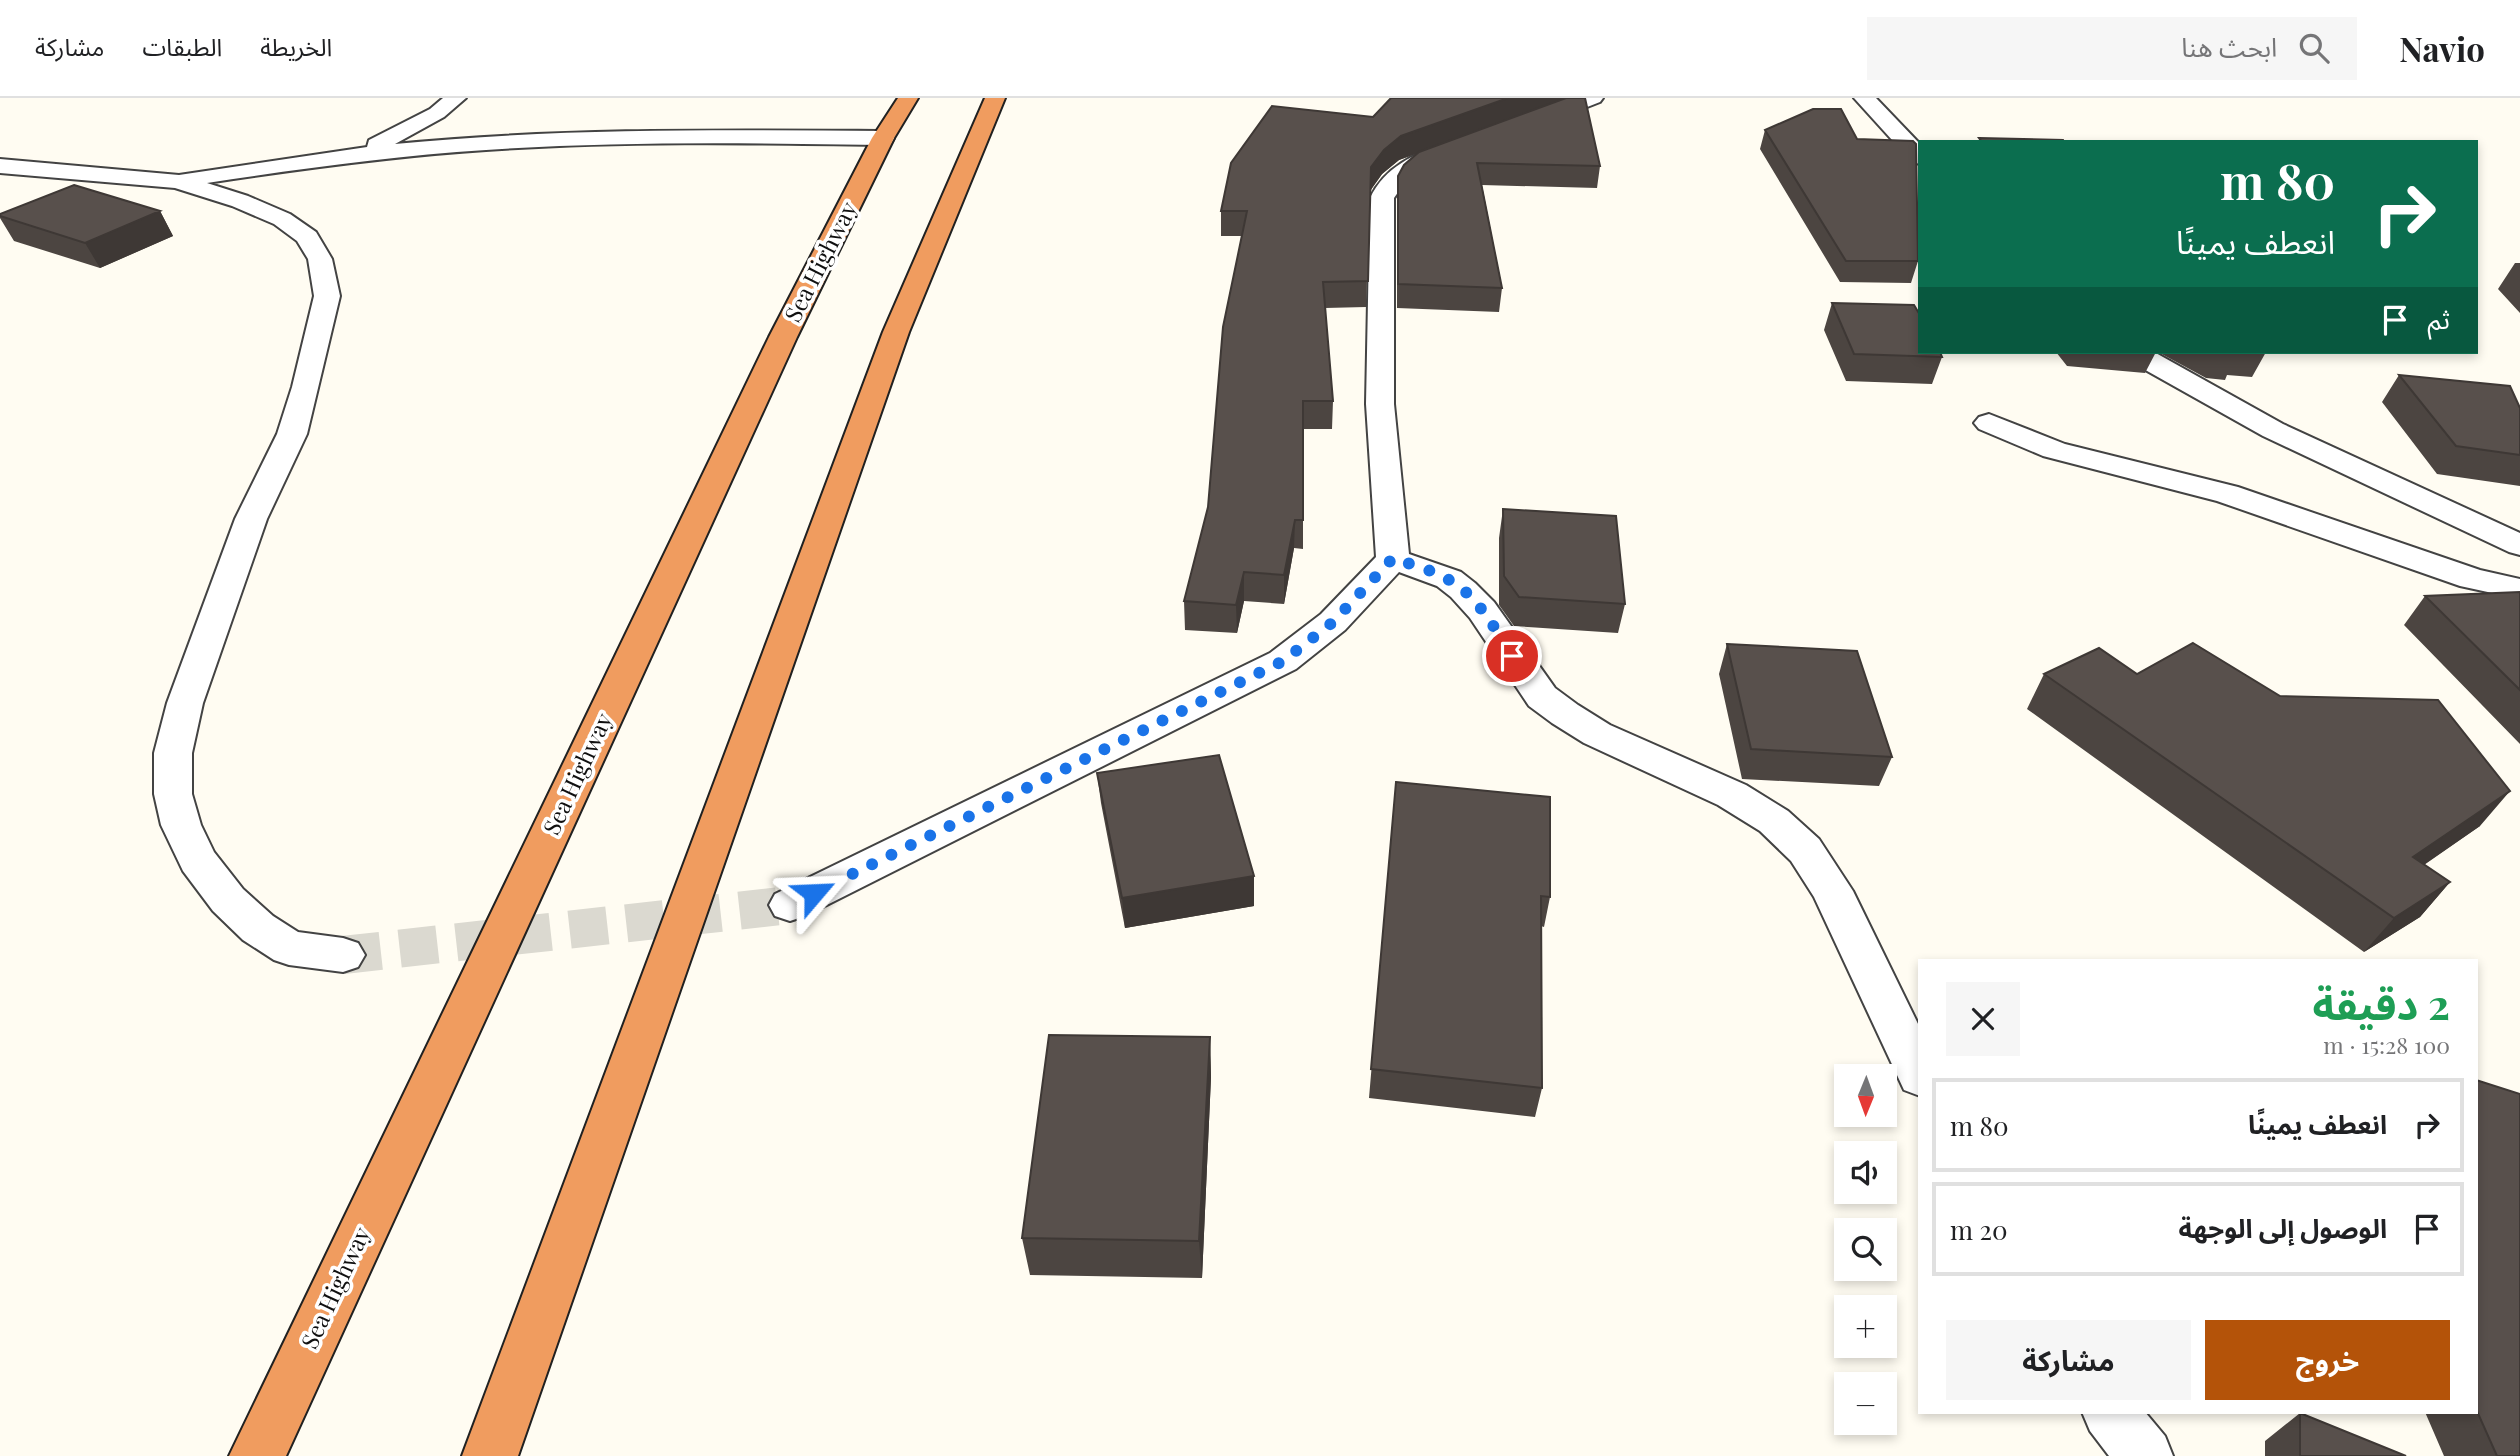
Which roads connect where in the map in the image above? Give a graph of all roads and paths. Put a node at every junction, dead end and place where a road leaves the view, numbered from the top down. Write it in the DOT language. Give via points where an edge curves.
graph roads {
  1 [pos="456,98"];
  2 [pos="908,98"];
  3 [pos="995,98"];
  4 [pos="1593,98"];
  5 [pos="1864,98"];
  6 [pos="883,138"];
  7 [pos="356,155"];
  8 [pos="1918,155"];
  9 [pos="0,166"];
  10 [pos="177,181"];
  11 [pos="2138,354"];
  12 [pos="1989,423"];
  13 [pos="2520,545"];
  14 [pos="1393,558"];
  15 [pos="2520,589"];
  16 [pos="790,905"];
  17 [pos="343,955"];
  18 [pos="1918,1072"];
  19 [pos="2111,1414"];
  20 [pos="257,1456"];
  21 [pos="490,1456"];
  22 [pos="2144,1456"];
  1 -- 7 [label="street" via="424,121"];
  2 -- 6 [label="highway, Sea Highway"];
  3 -- 21 [label="highway" via="892,345"];
  4 -- 14 [label="street" via="1408,167 1388,184 1382,198 1380,404"];
  5 -- 8 [label="street"];
  6 -- 7 [label="street" via="601,138"];
  6 -- 20 [label="highway, Sea Highway" via="777,349"];
  7 -- 10 [label="street"];
  9 -- 10 [label="street"];
  10 -- 17 [label="street" via="262,209 307,237 320,259 327,296 292,434 251,519 185,702 173,753 173,794 197,860 258,928 289,948"];
  11 -- 13 [label="street" via="2273,430"];
  12 -- 15 [label="street" via="2054,450 2227,494 2472,579"];
  14 -- 16 [label="street" via="1333,622 1283,661"];
  14 -- 18 [label="street" via="1449,579 1462,590 1482,610 1542,697 1565,715 1732,795 1774,821 1805,850 1832,891"];
  19 -- 22 [label="street"];
}
